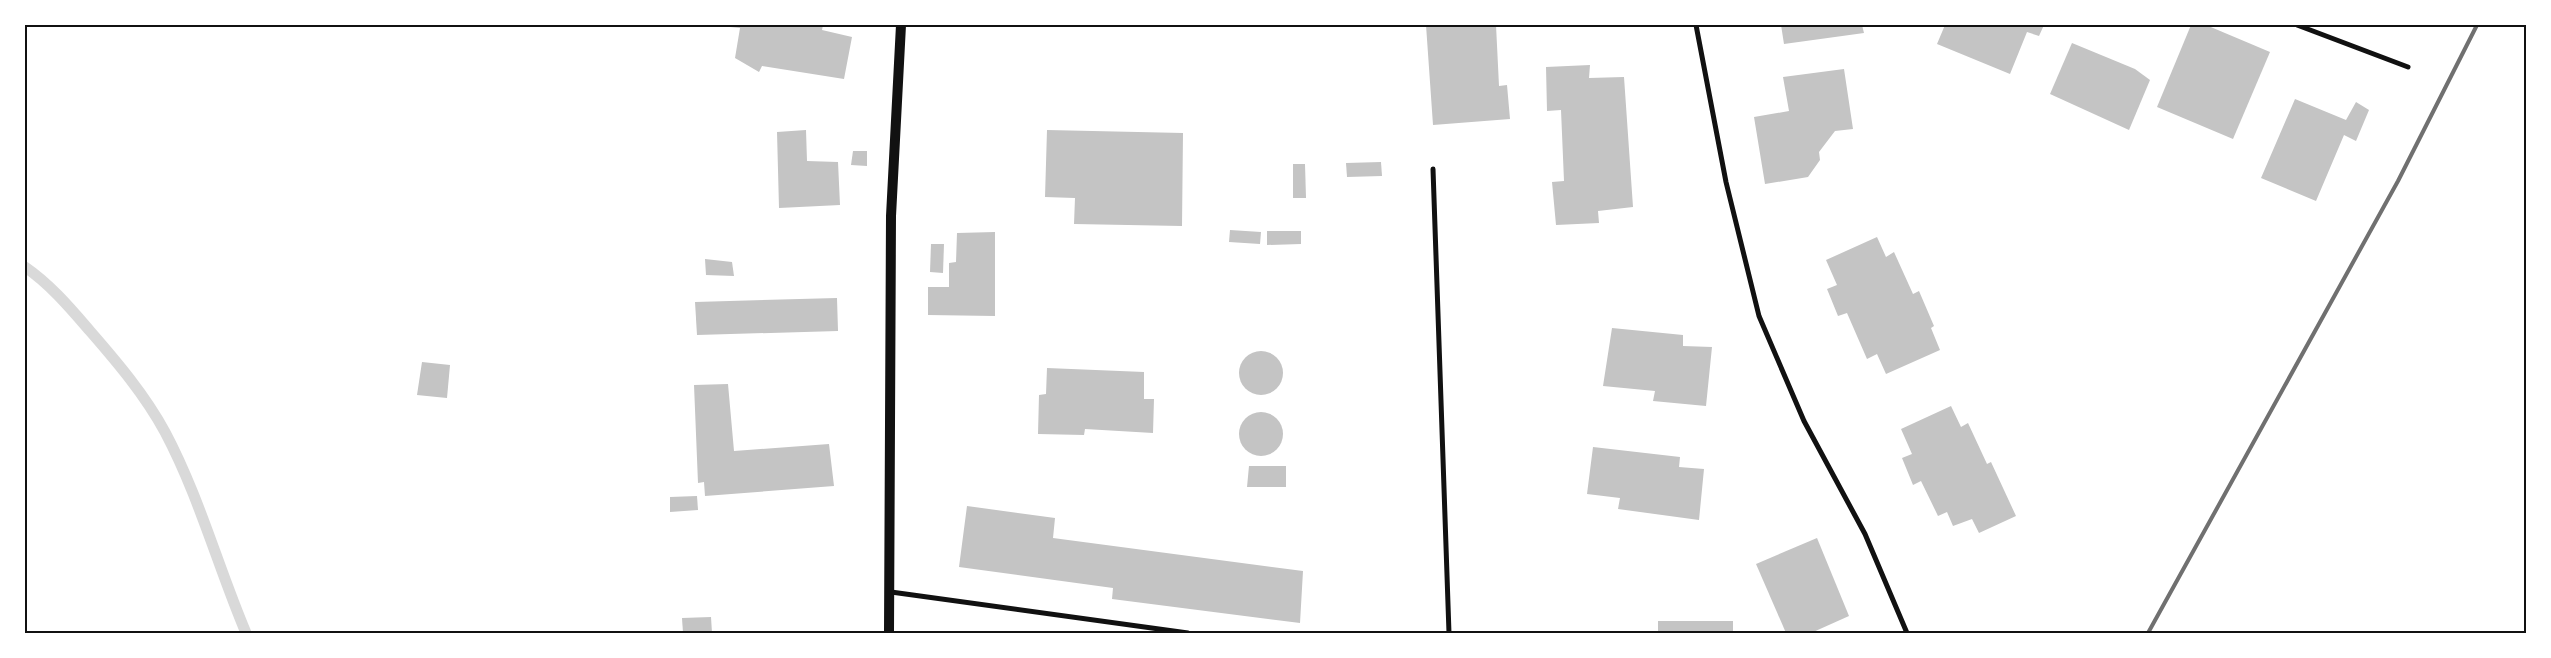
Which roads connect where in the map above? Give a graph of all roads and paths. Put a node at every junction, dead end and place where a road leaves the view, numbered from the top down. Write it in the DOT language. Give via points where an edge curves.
graph roads {
  1 [pos="901,25"];
  2 [pos="1696,25"];
  3 [pos="2297,25"];
  4 [pos="2408,67"];
  5 [pos="1433,169"];
  6 [pos="891,592"];
  7 [pos="889,633"];
  8 [pos="1188,633"];
  9 [pos="1449,633"];
  10 [pos="1907,633"];
  1 -- 6 [label="main road" via="891,216"];
  2 -- 10 [label="street" via="1726,182 1759,316 1804,421 1865,534"];
  3 -- 4 [label="street"];
  5 -- 9 [label="street"];
  6 -- 7 [label="main road"];
  6 -- 8 [label="street"];
}
